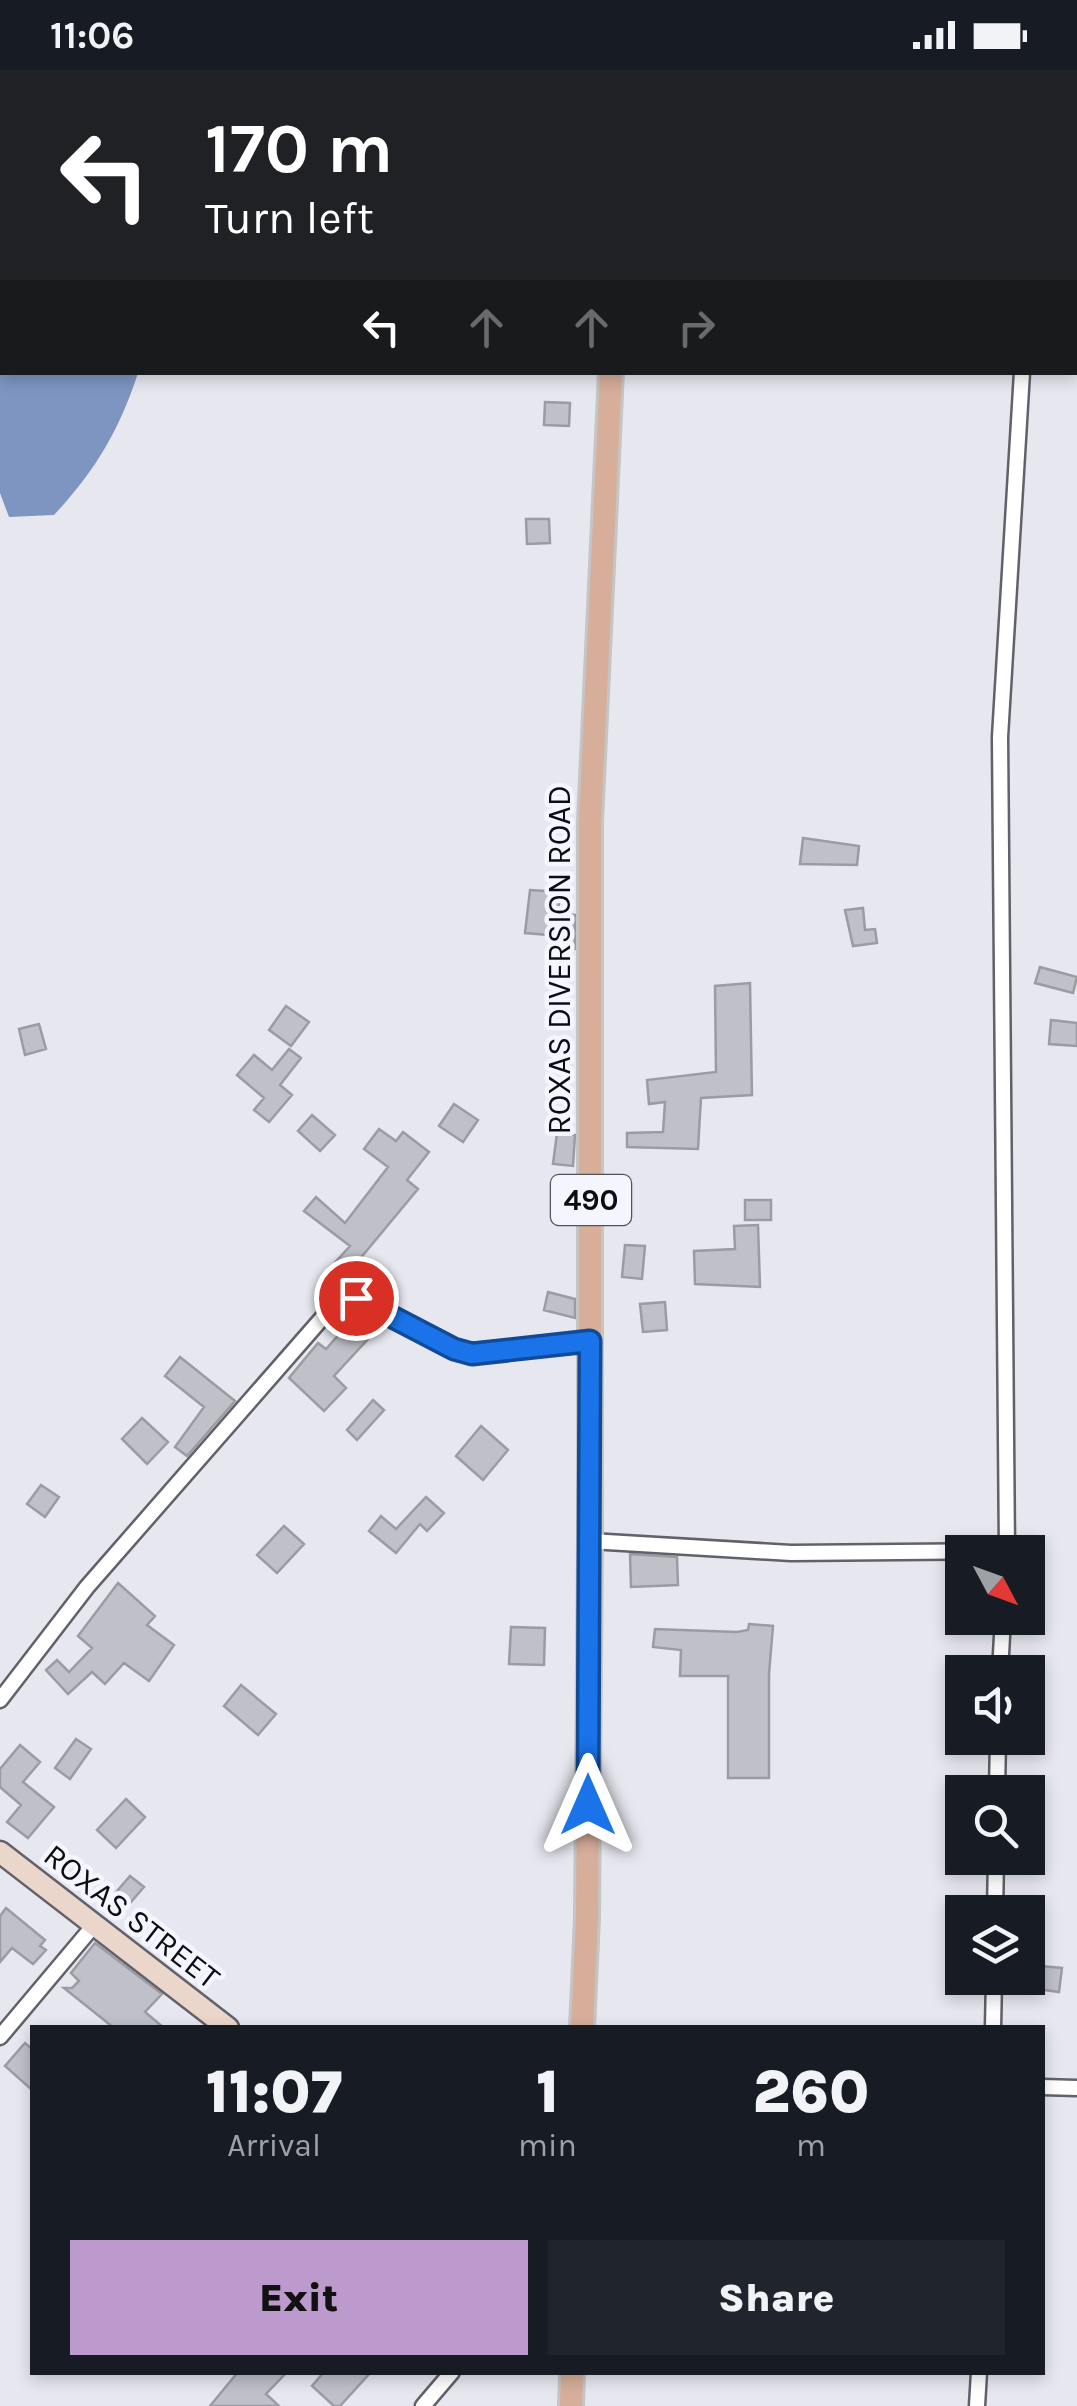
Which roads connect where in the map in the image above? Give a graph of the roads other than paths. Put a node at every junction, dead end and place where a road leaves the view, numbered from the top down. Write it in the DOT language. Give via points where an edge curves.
graph roads {
  1 [pos="610,375"];
  2 [pos="1022,375"];
  3 [pos="590,1341"];
  4 [pos="1007,1535"];
  5 [pos="590,1541"];
  6 [pos="945,1552"];
  7 [pos="0,1700"];
  8 [pos="0,1852"];
  9 [pos="95,1924"];
  10 [pos="994,1995"];
  11 [pos="224,2025"];
  12 [pos="582,2025"];
  13 [pos="993,2025"];
  14 [pos="0,2037"];
  15 [pos="1045,2088"];
  16 [pos="1077,2088"];
  17 [pos="449,2375"];
  18 [pos="572,2375"];
  19 [pos="979,2375"];
  20 [pos="423,2406"];
  21 [pos="571,2406"];
  22 [pos="977,2406"];
  1 -- 3 [label="main road, ROXAS DIVERSION ROAD / 490" via="590,822"];
  2 -- 4 [label="street" via="1000,737"];
  3 -- 5 [label="main road, ROXAS DIVERSION ROAD / 490"];
  3 -- 7 [label="street" via="472,1354 370,1302 342,1302 100,1573"];
  5 -- 6 [label="street" via="791,1553"];
  5 -- 12 [label="main road, ROXAS DIVERSION ROAD / 490"];
  8 -- 9 [label="main road, ROXAS STREET"];
  9 -- 11 [label="main road, ROXAS STREET"];
  9 -- 14 [label="street"];
  10 -- 13 [label="street"];
  15 -- 16 [label="street"];
  17 -- 20 [label="street"];
  18 -- 21 [label="main road"];
  19 -- 22 [label="street"];
}
